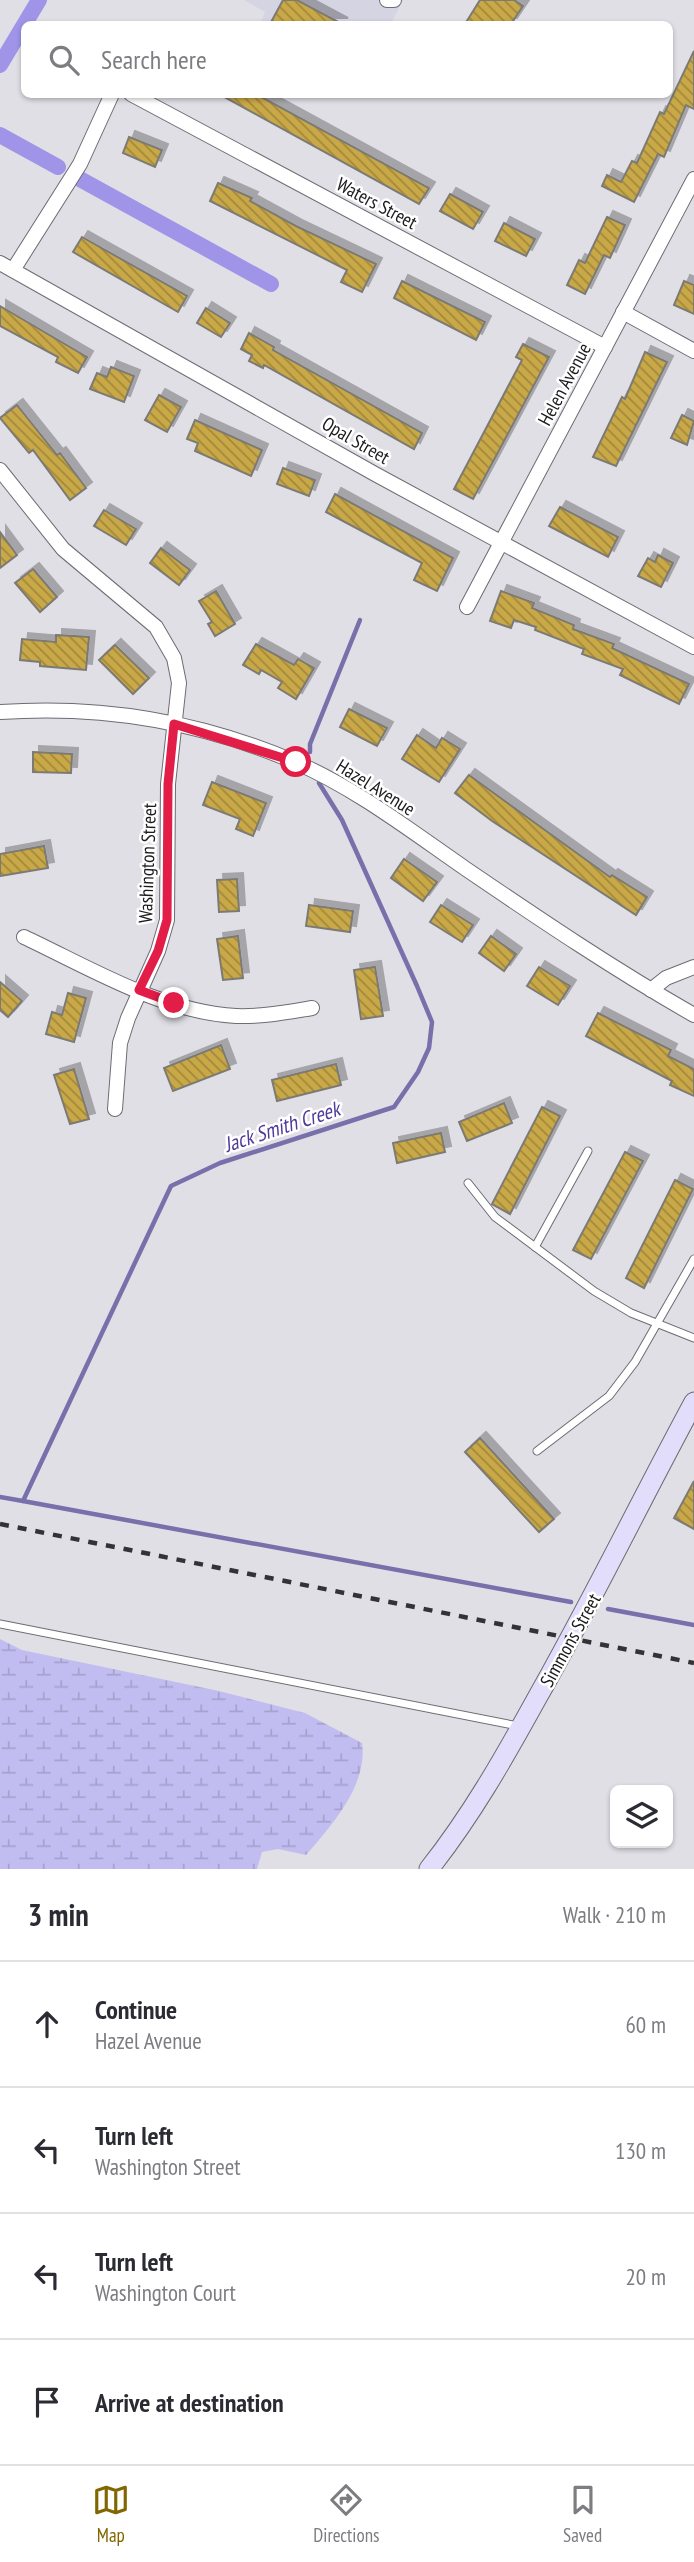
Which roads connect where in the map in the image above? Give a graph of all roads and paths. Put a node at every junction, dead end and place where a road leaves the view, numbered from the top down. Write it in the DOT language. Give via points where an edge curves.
graph roads {
  1 [pos="387,0"];
  2 [pos="394,0"];
  3 [pos="110,98"];
  4 [pos="138,98"];
  5 [pos="694,179"];
  6 [pos="0,263"];
  7 [pos="13,271"];
  8 [pos="623,312"];
  9 [pos="605,347"];
  10 [pos="694,351"];
  11 [pos="0,470"];
  12 [pos="502,542"];
  13 [pos="467,607"];
  14 [pos="694,647"];
  15 [pos="0,712"];
  16 [pos="174,724"];
  17 [pos="24,937"];
  18 [pos="694,967"];
  19 [pos="139,990"];
  20 [pos="651,990"];
  21 [pos="312,1008"];
  22 [pos="694,1015"];
  23 [pos="115,1109"];
  24 [pos="588,1151"];
  25 [pos="468,1183"];
  26 [pos="535,1247"];
  27 [pos="694,1259"];
  28 [pos="657,1323"];
  29 [pos="694,1338"];
  30 [pos="694,1402"];
  31 [pos="688,1426"];
  32 [pos="537,1451"];
  33 [pos="0,1624"];
  34 [pos="522,1726"];
  35 [pos="429,1869"];
  1 -- 2 [label="street"];
  3 -- 7 [label="street" via="80,164"];
  4 -- 9 [label="street, Waters Street"];
  5 -- 8 [label="street, Helen Avenue"];
  6 -- 7 [label="street, Opal Street"];
  7 -- 12 [label="street, Opal Street"];
  8 -- 9 [label="street, Helen Avenue"];
  8 -- 10 [label="street"];
  9 -- 12 [label="street, Helen Avenue"];
  11 -- 16 [label="street, Washington Street" via="63,549 143,613 167,642 179,683"];
  12 -- 13 [label="street, Helen Avenue"];
  12 -- 14 [label="street, Opal Street"];
  15 -- 16 [label="street, Hazel Avenue" via="102,712"];
  16 -- 19 [label="street, Washington Street" via="168,784 167,920"];
  16 -- 20 [label="street, Hazel Avenue" via="296,762 346,788"];
  17 -- 19 [label="street"];
  18 -- 20 [label="street" via="666,978"];
  19 -- 21 [label="street" via="233,1016"];
  19 -- 23 [label="street, Washington Street" via="120,1043"];
  20 -- 22 [label="street, Hazel Avenue"];
  24 -- 26 [label="lane"];
  25 -- 26 [label="lane" via="495,1217"];
  26 -- 28 [label="lane" via="594,1291"];
  27 -- 28 [label="lane"];
  28 -- 29 [label="lane"];
  28 -- 32 [label="lane" via="609,1396"];
  30 -- 31 [label="street, Simmons Street"];
  31 -- 34 [label="street, Simmons Street"];
  33 -- 34 [label="lane"];
  34 -- 35 [label="street, Simmons Street"];
}
